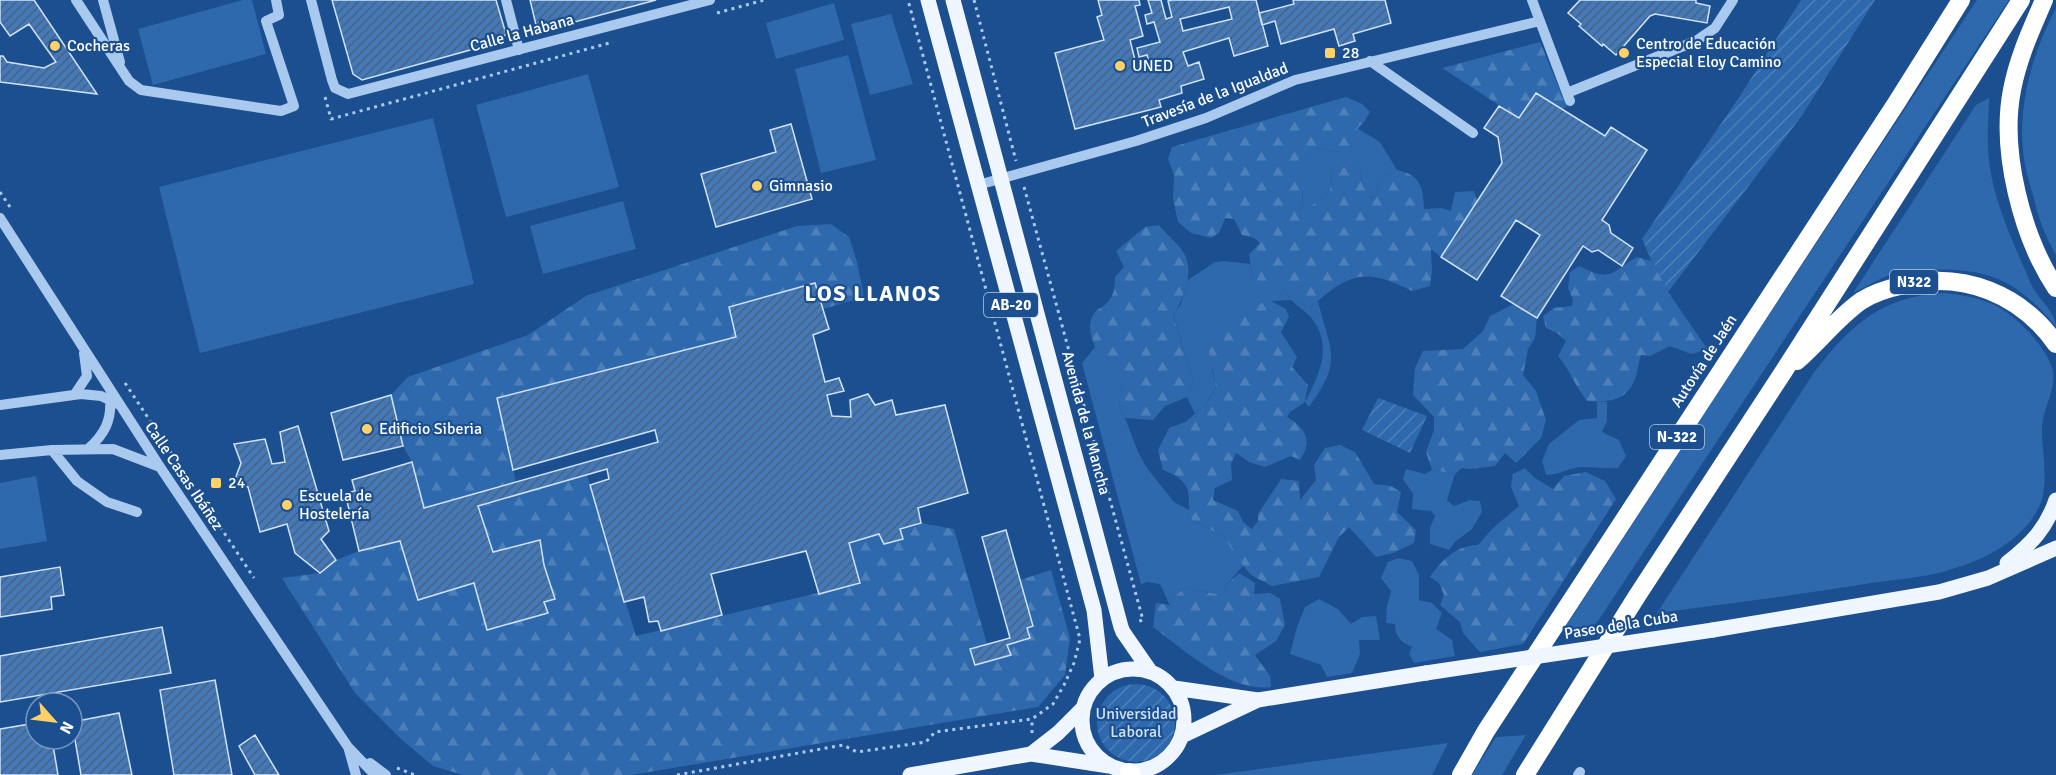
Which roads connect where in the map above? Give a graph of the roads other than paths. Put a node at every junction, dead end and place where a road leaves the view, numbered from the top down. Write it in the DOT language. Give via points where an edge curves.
graph roads {
  1 [pos="76,0"];
  2 [pos="103,0"];
  3 [pos="276,0"];
  4 [pos="311,0"];
  5 [pos="506,0"];
  6 [pos="708,0"];
  7 [pos="928,0"];
  8 [pos="953,0"];
  9 [pos="1532,0"];
  10 [pos="1733,0"];
  11 [pos="1961,0"];
  12 [pos="2021,0"];
  13 [pos="2044,0"];
  14 [pos="1540,21"];
  15 [pos="519,50"];
  16 [pos="1370,62"];
  17 [pos="123,71"];
  18 [pos="1473,133"];
  19 [pos="1002,178"];
  20 [pos="978,184"];
  21 [pos="0,218"];
  22 [pos="2056,288"];
  23 [pos="2056,344"];
  24 [pos="82,347"];
  25 [pos="1782,374"];
  26 [pos="75,394"];
  27 [pos="116,403"];
  28 [pos="0,405"];
  29 [pos="88,449"];
  30 [pos="52,450"];
  31 [pos="0,455"];
  32 [pos="160,467"];
  33 [pos="2056,500"];
  34 [pos="137,512"];
  35 [pos="2056,548"];
  36 [pos="1988,578"];
  37 [pos="1150,671"];
  38 [pos="1102,679"];
  39 [pos="1174,688"];
  40 [pos="1258,700"];
  41 [pos="1083,708"];
  42 [pos="1182,736"];
  43 [pos="348,747"];
  44 [pos="1031,754"];
  45 [pos="1110,766"];
  46 [pos="388,770"];
  47 [pos="1131,773"];
  48 [pos="350,775"];
  49 [pos="356,775"];
  50 [pos="375,775"];
  51 [pos="910,775"];
  52 [pos="1461,775"];
  53 [pos="1525,775"];
  1 -- 17 [label="street"];
  2 -- 17 [label="street"];
  3 -- 17 [label="street" via="279,15 266,21 294,106 281,111 141,90"];
  4 -- 15 [label="street, Calle la Habana" via="335,88 348,94"];
  5 -- 15 [label="street"];
  6 -- 15 [label="street, Calle la Habana"];
  7 -- 20 [label="main road, AB-20"];
  8 -- 19 [label="main road, Avenida de la Mancha"];
  9 -- 14 [label="street"];
  10 -- 14 [label="street" via="1715,28 1696,41 1568,97"];
  11 -- 52 [label="highway, Autovía de Jaén / N-322" via="1492,721"];
  12 -- 25 [label="highway, N-322"];
  13 -- 22 [label="highway" via="2023,46 2014,80 2008,142 2014,185 2027,226 2045,272"];
  14 -- 16 [label="street, Travesía de la Igualdad"];
  16 -- 18 [label="street"];
  16 -- 19 [label="street, Travesía de la Igualdad" via="1295,80 1206,118"];
  19 -- 20 [label="street"];
  19 -- 37 [label="main road, Avenida de la Mancha" via="1123,632"];
  20 -- 38 [label="main road, AB-20" via="1094,610"];
  21 -- 24 [label="street, Calle Casas Ibáñez"];
  23 -- 25 [label="highway, N322" via="2034,318 1996,292 1947,280 1919,281 1863,300"];
  24 -- 26 [label="street" via="87,376"];
  24 -- 27 [label="street, Calle Casas Ibáñez"];
  25 -- 53 [label="highway, N-322"];
  26 -- 27 [label="street" via="101,396"];
  26 -- 28 [label="street"];
  27 -- 29 [label="street" via="102,437"];
  27 -- 32 [label="street, Calle Casas Ibáñez"];
  29 -- 30 [label="street"];
  29 -- 32 [label="street" via="113,449"];
  30 -- 31 [label="street"];
  30 -- 34 [label="street" via="77,481 107,502"];
  32 -- 43 [label="street, Calle Casas Ibáñez"];
  33 -- 36 [label="main road, Paseo de la Cuba" via="2047,523 2031,544"];
  35 -- 36 [label="main road, Paseo de la Cuba"];
  36 -- 40 [label="main road, Paseo de la Cuba, bridge" via="1939,592 1713,630"];
  37 -- 38 [label="main road" via="1117,671"];
  37 -- 39 [label="main road"];
  38 -- 41 [label="main road"];
  39 -- 40 [label="main road, Paseo de la Cuba"];
  39 -- 42 [label="main road" via="1185,719"];
  40 -- 42 [label="main road, Paseo de la Cuba"];
  41 -- 44 [label="main road"];
  41 -- 45 [label="main road" via="1083,729 1090,748"];
  42 -- 47 [label="main road" via="1175,751 1163,762"];
  43 -- 46 [label="street"];
  43 -- 48 [label="street, Calle Casas Ibáñez"];
  43 -- 49 [label="street, Calle Casas Ibáñez"];
  43 -- 50 [label="street, Calle Casas Ibáñez"];
  44 -- 45 [label="main road"];
  44 -- 51 [label="main road"];
  45 -- 47 [label="main road"];
}
